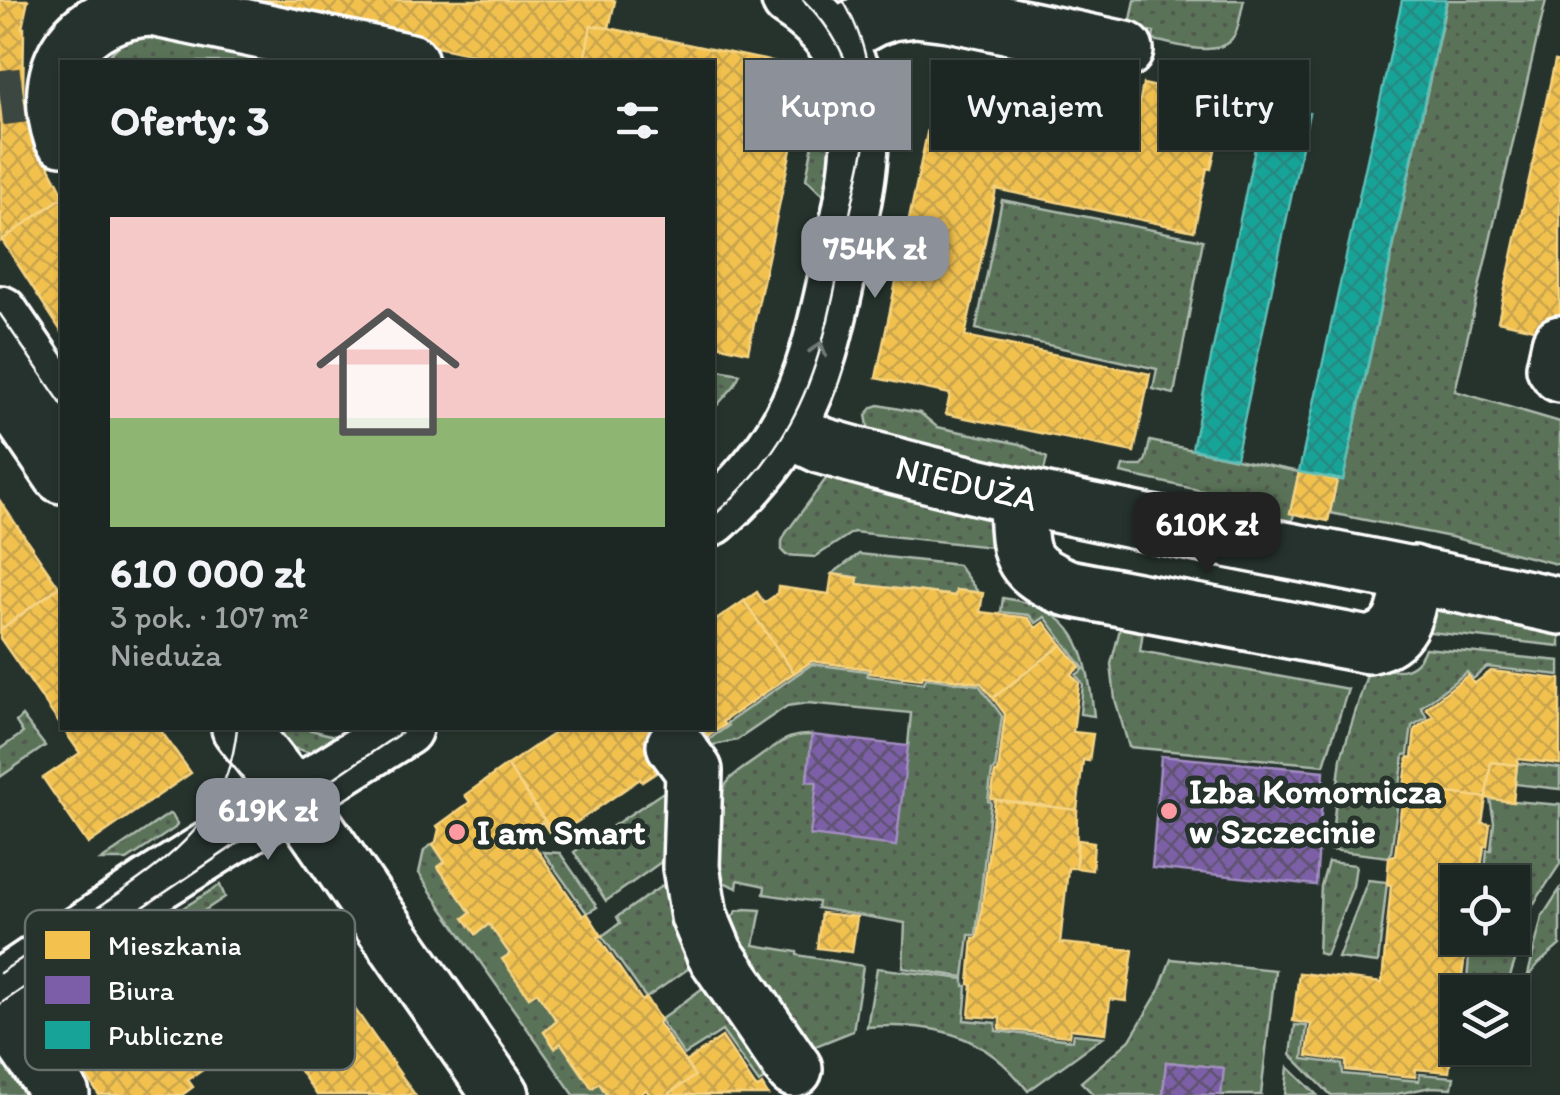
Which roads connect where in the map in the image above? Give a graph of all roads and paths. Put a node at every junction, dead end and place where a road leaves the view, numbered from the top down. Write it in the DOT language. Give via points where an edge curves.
graph roads {
  1 [pos="790,0"];
  2 [pos="835,38"];
  3 [pos="1125,50"];
  4 [pos="65,60"];
  5 [pos="400,60"];
  6 [pos="60,69"];
  7 [pos="47,108"];
  8 [pos="0,314"];
  9 [pos="1560,344"];
  10 [pos="1560,374"];
  11 [pos="0,384"];
  12 [pos="60,402"];
  13 [pos="786,429"];
  14 [pos="60,472"];
  15 [pos="1016,496"];
  16 [pos="715,514"];
  17 [pos="1413,574"];
  18 [pos="1560,606"];
  19 [pos="242,730"];
  20 [pos="260,730"];
  21 [pos="401,730"];
  22 [pos="675,744"];
  23 [pos="293,796"];
  24 [pos="117,910"];
  25 [pos="25,971"];
  26 [pos="0,988"];
  27 [pos="0,1007"];
  28 [pos="25,1043"];
  29 [pos="794,1069"];
  30 [pos="44,1070"];
  31 [pos="61,1095"];
  32 [pos="501,1095"];
  1 -- 2 [label="street"];
  2 -- 3 [label="street" via="873,18 916,9"];
  13 -- 2 [label="street, one-way" via="824,333 859,166 858,100"];
  4 -- 5 [label="street" via="92,26 152,8"];
  6 -- 7 [label="street"];
  8 -- 12 [label="street"];
  9 -- 10 [label="street"];
  11 -- 14 [label="street"];
  13 -- 15 [label="street, NIEDUŻA" via="844,452"];
  13 -- 16 [label="street"];
  15 -- 17 [label="street, NIEDUŻA"];
  15 -- 17 [label="street" via="1024,560 1034,573 1068,588 1368,645 1402,622"];
  17 -- 18 [label="street, NIEDUŻA"];
  19 -- 23 [label="street"];
  20 -- 23 [label="street"];
  21 -- 23 [label="street"];
  22 -- 29 [label="street" via="694,771 691,866 699,916 715,954"];
  23 -- 24 [label="street"];
  23 -- 32 [label="street"];
  25 -- 26 [label="street"];
  27 -- 28 [label="street"];
  30 -- 31 [label="street"];
}
